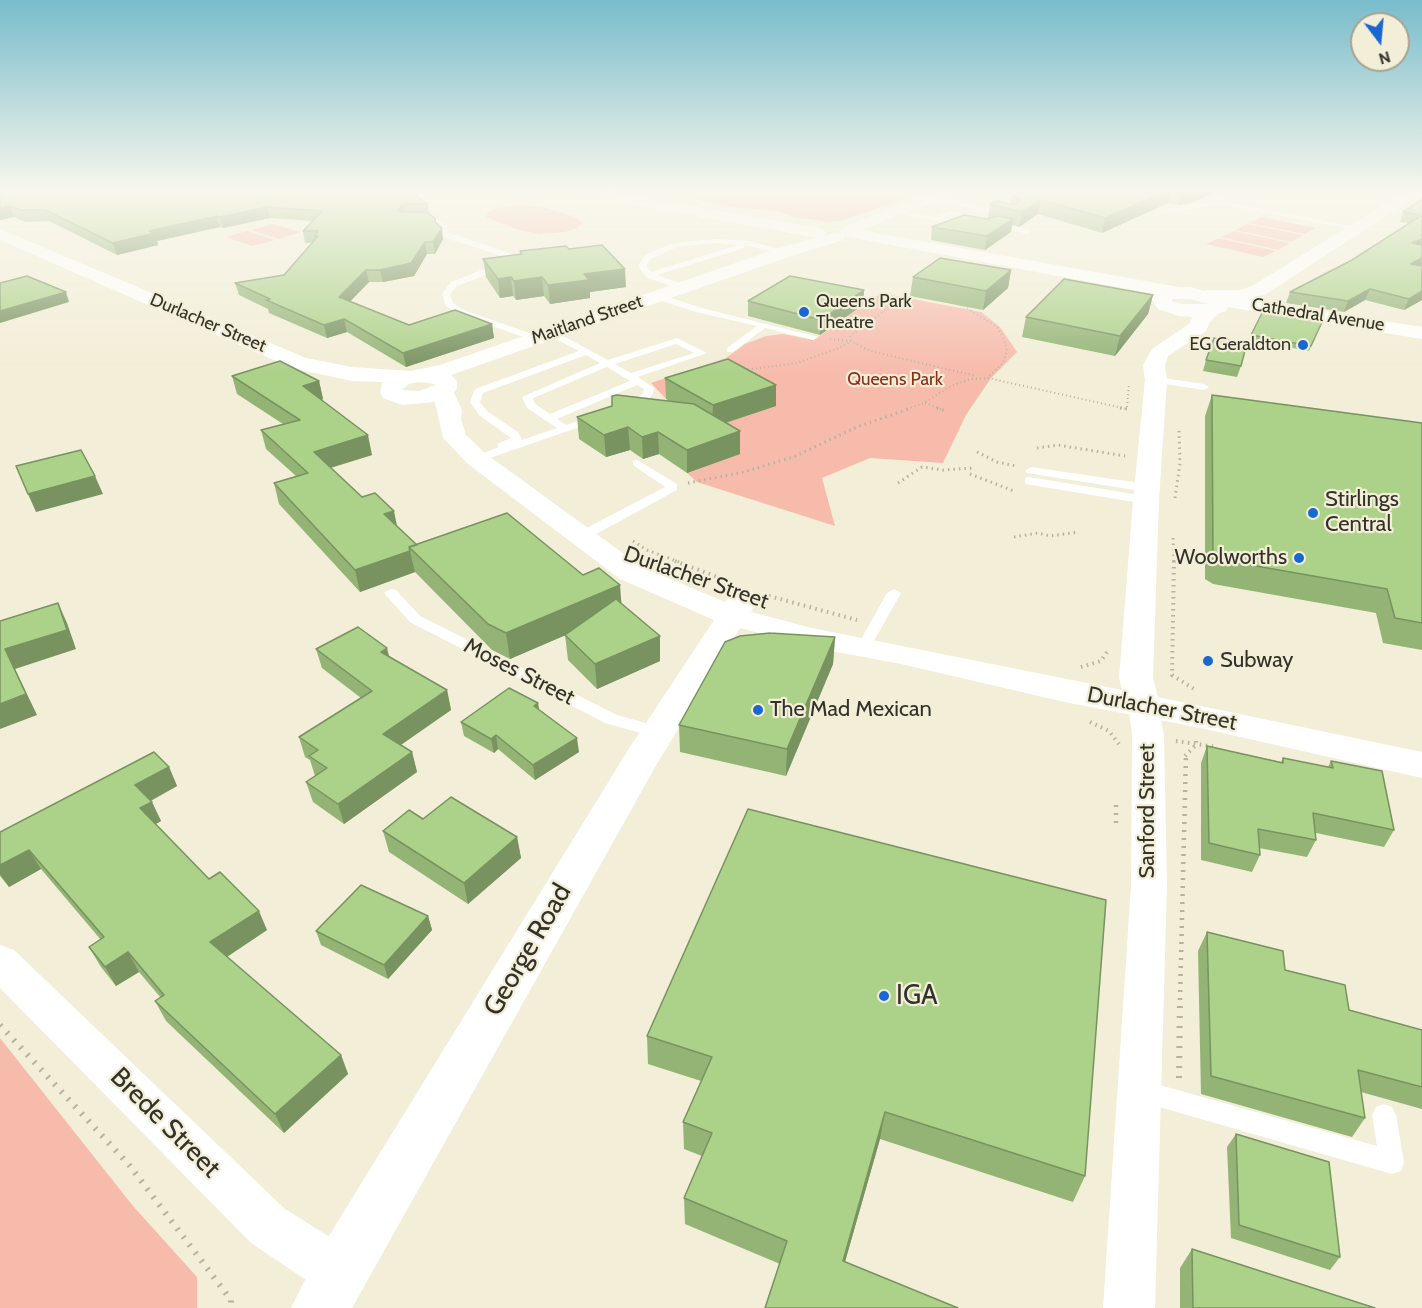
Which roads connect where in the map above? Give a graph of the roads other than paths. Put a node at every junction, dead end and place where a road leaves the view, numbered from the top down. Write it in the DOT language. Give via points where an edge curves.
graph roads {
  1 [pos="36,252"];
  2 [pos="496,252"];
  3 [pos="658,252"];
  4 [pos="721,252"];
  5 [pos="785,252"];
  6 [pos="935,252"];
  7 [pos="1319,252"];
  8 [pos="649,275"];
  9 [pos="682,287"];
  10 [pos="1259,290"];
  11 [pos="656,296"];
  12 [pos="1169,301"];
  13 [pos="1212,304"];
  14 [pos="1277,308"];
  15 [pos="763,326"];
  16 [pos="1189,331"];
  17 [pos="1422,333"];
  18 [pos="543,335"];
  19 [pos="813,337"];
  20 [pos="1422,339"];
  21 [pos="730,350"];
  22 [pos="587,351"];
  23 [pos="491,354"];
  24 [pos="608,363"];
  25 [pos="635,378"];
  26 [pos="1156,380"];
  27 [pos="405,385"];
  28 [pos="1204,387"];
  29 [pos="444,390"];
  30 [pos="639,403"];
  31 [pos="626,417"];
  32 [pos="549,418"];
  33 [pos="449,419"];
  34 [pos="564,428"];
  35 [pos="474,457"];
  36 [pos="637,463"];
  37 [pos="1030,476"];
  38 [pos="1147,494"];
  39 [pos="592,534"];
  40 [pos="391,592"];
  41 [pos="894,593"];
  42 [pos="744,598"];
  43 [pos="868,639"];
  44 [pos="901,654"];
  45 [pos="1129,716"];
  46 [pos="658,732"];
  47 [pos="1422,765"];
  48 [pos="0,962"];
  49 [pos="1139,1090"];
  50 [pos="1384,1115"];
  51 [pos="330,1290"];
  52 [pos="1129,1308"];
  1 -- 27 [label="main road, Durlacher Street" via="300,363"];
  2 -- 18 [label="lane" via="518,260 454,284 446,294 449,304 463,313"];
  3 -- 8 [label="lane" via="642,266"];
  4 -- 8 [label="lane"];
  5 -- 9 [label="main road, Maitland Street"];
  6 -- 12 [label="main road"];
  7 -- 10 [label="main road"];
  8 -- 9 [label="lane"];
  9 -- 11 [label="main road, Maitland Street"];
  10 -- 13 [label="main road"];
  10 -- 14 [label="main road" via="1262,301"];
  11 -- 15 [label="lane"];
  11 -- 18 [label="main road, Maitland Street"];
  12 -- 13 [label="main road"];
  12 -- 16 [label="main road"];
  13 -- 14 [label="main road, Cathedral Avenue"];
  13 -- 16 [label="main road, Sanford Street" via="1199,327"];
  13 -- 20 [label="main road, Cathedral Avenue"];
  14 -- 17 [label="main road, Cathedral Avenue"];
  15 -- 19 [label="lane"];
  15 -- 21 [label="lane"];
  16 -- 26 [label="main road, Sanford Street" via="1159,353 1154,365"];
  18 -- 22 [label="lane"];
  18 -- 23 [label="main road, Maitland Street"];
  22 -- 24 [label="lane"];
  22 -- 35 [label="lane" via="479,391 475,402 483,413 517,439"];
  23 -- 27 [label="main road, Maitland Street"];
  23 -- 29 [label="main road, Maitland Street"];
  24 -- 25 [label="lane"];
  24 -- 25 [label="lane" via="677,341 702,353"];
  24 -- 32 [label="lane" via="527,397 529,405"];
  25 -- 30 [label="lane" via="649,388"];
  25 -- 32 [label="lane"];
  26 -- 28 [label="lane"];
  26 -- 38 [label="main road, Sanford Street"];
  27 -- 29 [label="main road" via="441,378 446,381"];
  27 -- 33 [label="main road, Durlacher Street"];
  29 -- 33 [label="main road, Durlacher Street"];
  30 -- 31 [label="lane" via="636,413"];
  30 -- 34 [label="lane"];
  32 -- 34 [label="lane"];
  33 -- 35 [label="main road, Durlacher Street" via="455,438"];
  34 -- 35 [label="lane"];
  35 -- 39 [label="main road, Durlacher Street"];
  36 -- 39 [label="lane" via="673,487"];
  37 -- 38 [label="lane"];
  38 -- 45 [label="main road, Sanford Street" via="1136,678"];
  39 -- 42 [label="main road, Durlacher Street" via="631,573"];
  40 -- 46 [label="lane, Moses Street" via="415,619 611,719"];
  41 -- 43 [label="lane"];
  42 -- 43 [label="main road, Durlacher Street" via="820,619"];
  42 -- 44 [label="main road, Durlacher Street" via="810,637"];
  42 -- 46 [label="main road, George Road"];
  43 -- 44 [label="main road, Durlacher Street"];
  44 -- 45 [label="main road, Durlacher Street" via="1069,692"];
  45 -- 47 [label="main road, Durlacher Street"];
  45 -- 49 [label="street, Sanford Street" via="1148,735 1149,885"];
  46 -- 51 [label="main road, George Road"];
  48 -- 51 [label="street, Brede Street"];
  49 -- 50 [label="lane" via="1392,1162"];
  49 -- 52 [label="street, Sanford Street"];
}
